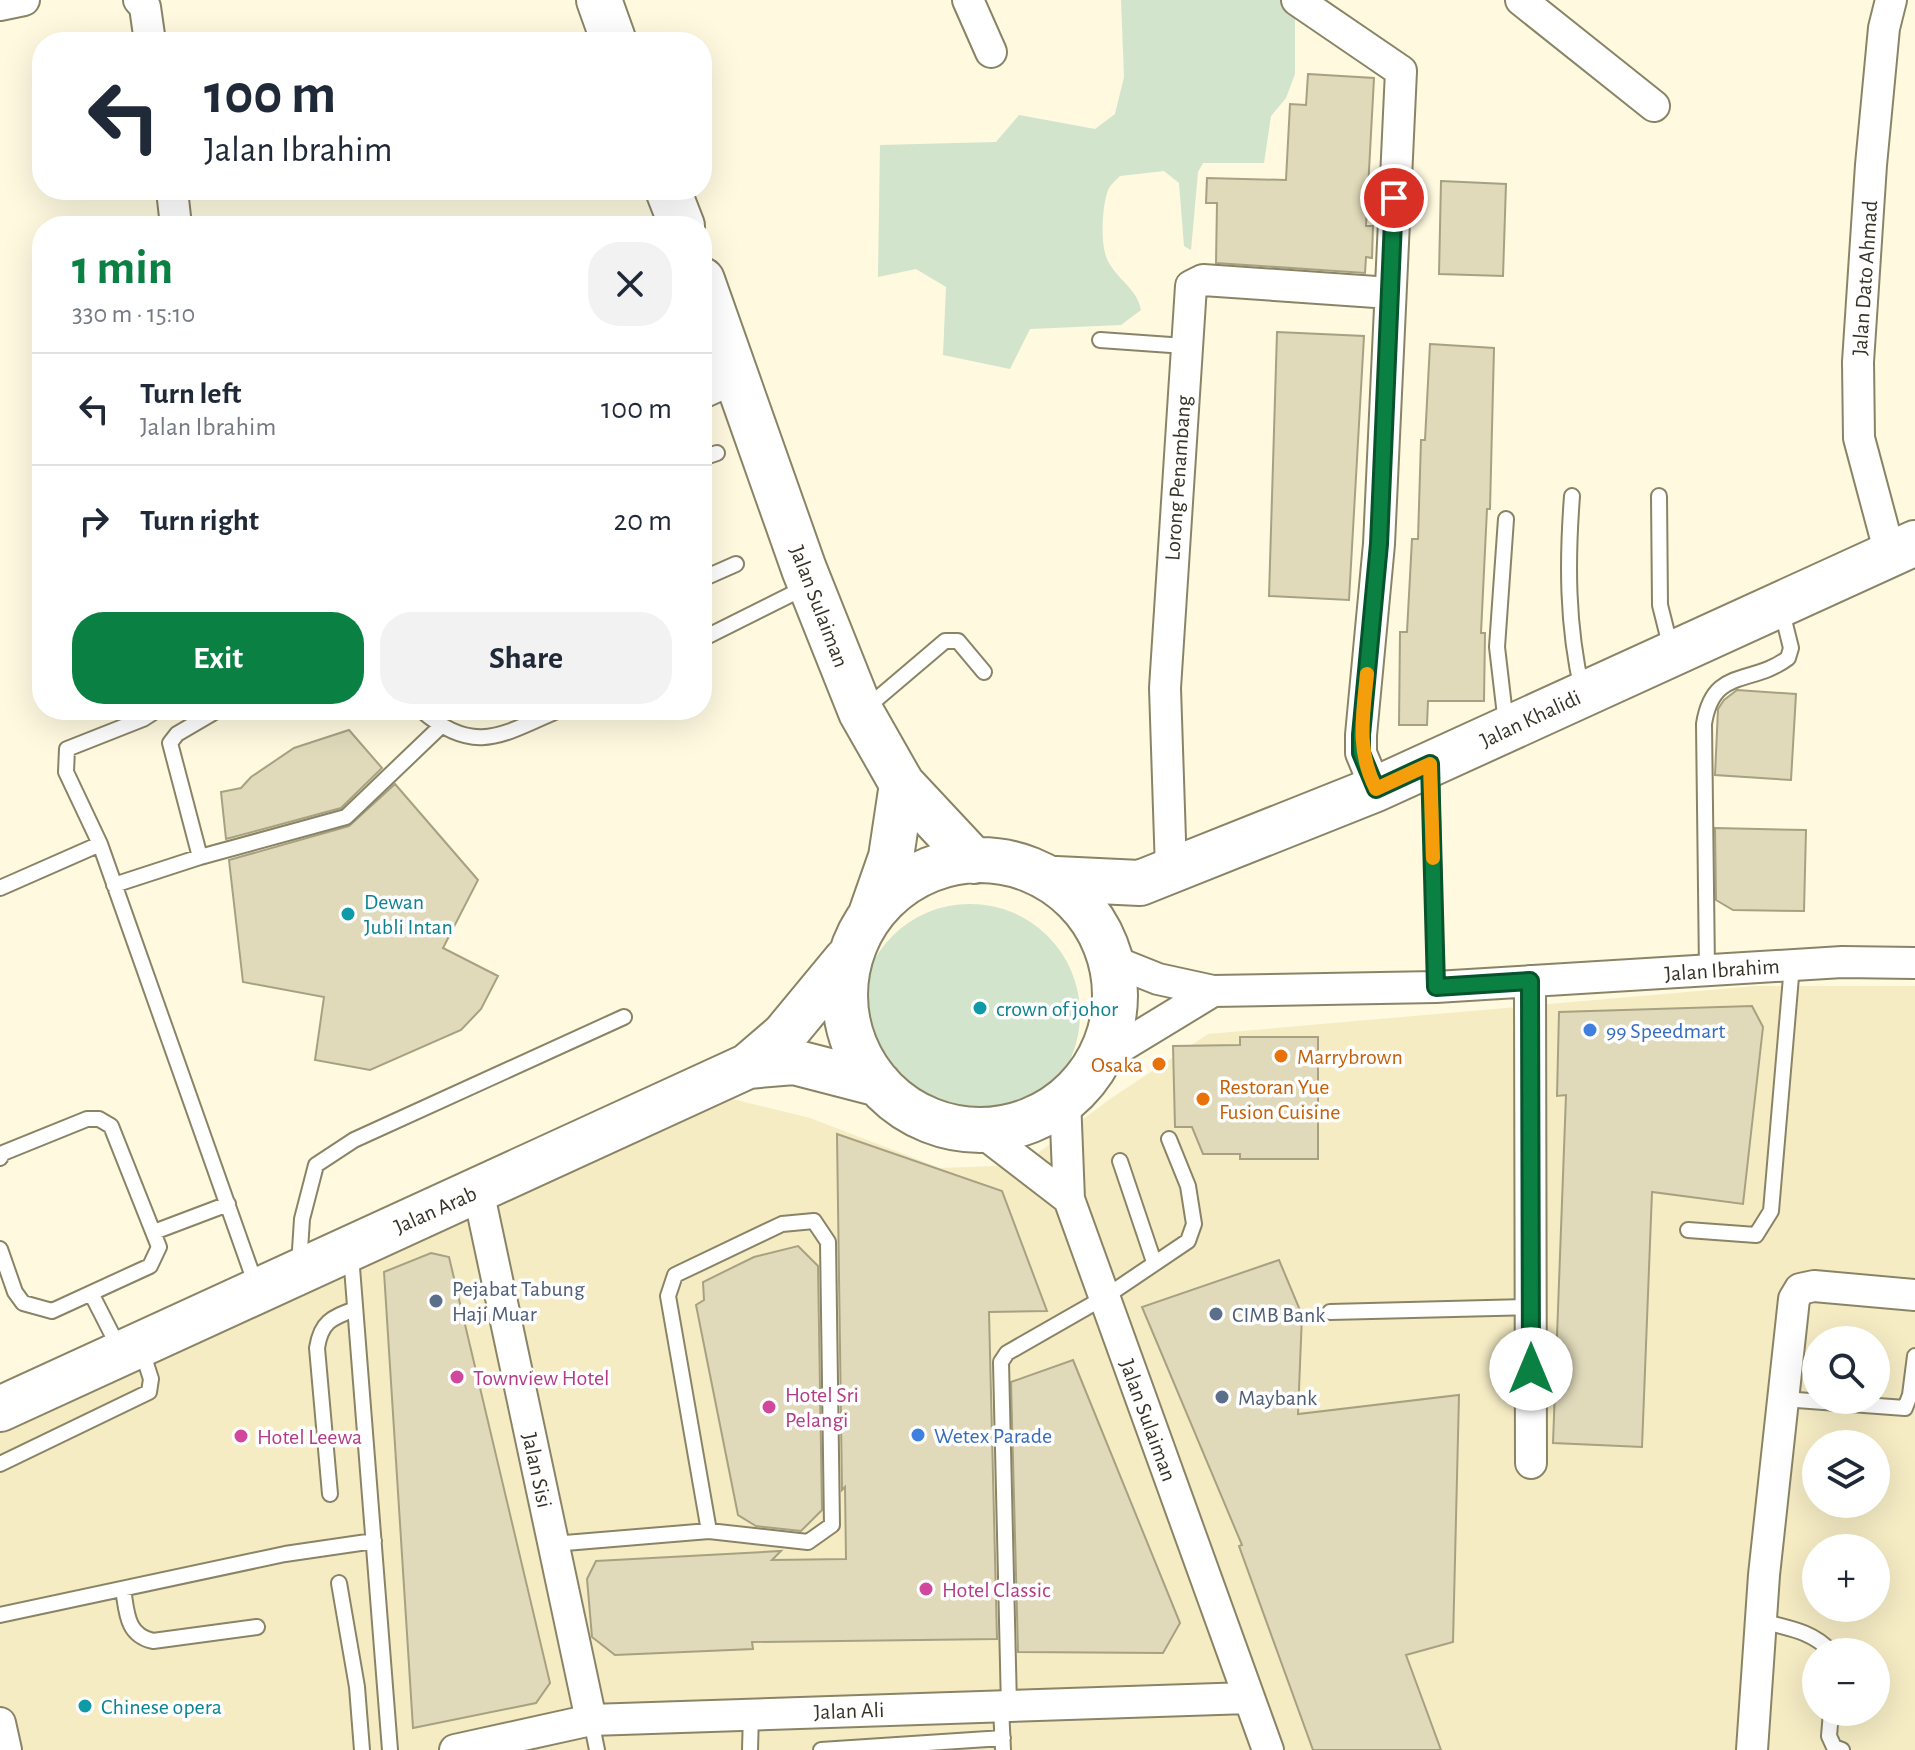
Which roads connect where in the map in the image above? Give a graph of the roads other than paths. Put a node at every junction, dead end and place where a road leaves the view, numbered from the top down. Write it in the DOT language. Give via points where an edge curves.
graph roads {
  1 [pos="24,0"];
  2 [pos="139,0"];
  3 [pos="599,0"];
  4 [pos="968,0"];
  5 [pos="1297,0"];
  6 [pos="1521,0"];
  7 [pos="1884,4"];
  8 [pos="0,5"];
  9 [pos="149,32"];
  10 [pos="610,32"];
  11 [pos="991,52"];
  12 [pos="1654,106"];
  13 [pos="1390,293"];
  14 [pos="1100,340"];
  15 [pos="712,341"];
  16 [pos="1185,346"];
  17 [pos="719,385"];
  18 [pos="1572,496"];
  19 [pos="1659,496"];
  20 [pos="1506,519"];
  21 [pos="1902,549"];
  22 [pos="736,564"];
  23 [pos="712,575"];
  24 [pos="810,585"];
  25 [pos="1780,604"];
  26 [pos="712,634"];
  27 [pos="1672,654"];
  28 [pos="984,672"];
  29 [pos="1583,694"];
  30 [pos="861,712"];
  31 [pos="140,720"];
  32 [pos="201,720"];
  33 [pos="432,720"];
  34 [pos="536,720"];
  35 [pos="440,727"];
  36 [pos="1507,729"];
  37 [pos="1430,764"];
  38 [pos="902,784"];
  39 [pos="1376,789"];
  40 [pos="100,844"];
  41 [pos="200,857"];
  42 [pos="974,861"];
  43 [pos="1156,876"];
  44 [pos="1056,879"];
  45 [pos="114,885"];
  46 [pos="0,888"];
  47 [pos="855,944"];
  48 [pos="1110,954"];
  49 [pos="1915,963"];
  50 [pos="1792,965"];
  51 [pos="1707,970"];
  52 [pos="1530,981"];
  53 [pos="1436,987"];
  54 [pos="1213,991"];
  55 [pos="624,1017"];
  56 [pos="1098,1061"];
  57 [pos="748,1066"];
  58 [pos="879,1084"];
  59 [pos="1065,1099"];
  60 [pos="978,1129"];
  61 [pos="1169,1139"];
  62 [pos="0,1158"];
  63 [pos="1120,1161"];
  64 [pos="478,1190"];
  65 [pos="1069,1199"];
  66 [pos="228,1204"];
  67 [pos="1688,1230"];
  68 [pos="154,1232"];
  69 [pos="350,1246"];
  70 [pos="0,1249"];
  71 [pos="1154,1262"];
  72 [pos="299,1270"];
  73 [pos="258,1288"];
  74 [pos="91,1293"];
  75 [pos="1915,1295"];
  76 [pos="1105,1297"];
  77 [pos="1531,1307"];
  78 [pos="355,1309"];
  79 [pos="1330,1312"];
  80 [pos="130,1348"];
  81 [pos="1915,1356"];
  82 [pos="1783,1399"];
  83 [pos="0,1409"];
  84 [pos="1531,1463"];
  85 [pos="0,1464"];
  86 [pos="330,1494"];
  87 [pos="709,1531"];
  88 [pos="374,1541"];
  89 [pos="553,1544"];
  90 [pos="339,1583"];
  91 [pos="123,1589"];
  92 [pos="0,1615"];
  93 [pos="1761,1621"];
  94 [pos="257,1627"];
  95 [pos="1817,1638"];
  96 [pos="1248,1698"];
  97 [pos="1005,1707"];
  98 [pos="751,1714"];
  99 [pos="591,1720"];
  100 [pos="0,1723"];
  101 [pos="1830,1726"];
  102 [pos="1003,1744"];
  103 [pos="6,1750"];
  104 [pos="362,1750"];
  105 [pos="390,1750"];
  106 [pos="455,1750"];
  107 [pos="597,1750"];
  108 [pos="750,1750"];
  109 [pos="821,1750"];
  110 [pos="1268,1750"];
  111 [pos="1752,1750"];
  112 [pos="1842,1750"];
  1 -- 8 [label="street"];
  2 -- 9 [label="street"];
  3 -- 10 [label="main road"];
  4 -- 11 [label="street"];
  5 -- 13 [label="street" via="1401,71"];
  6 -- 12 [label="street"];
  7 -- 21 [label="street, Jalan Dato Ahmad" via="1858,362 1859,438"];
  13 -- 16 [label="street, Lorong Penambang" via="1203,280 1191,286"];
  13 -- 39 [label="street" via="1379,544 1361,735 1361,753"];
  14 -- 16 [label="lane"];
  15 -- 17 [label="main road, Jalan Sulaiman"];
  16 -- 43 [label="street, Lorong Penambang"];
  17 -- 24 [label="main road, Jalan Sulaiman"];
  18 -- 29 [label="lane" via="1567,572"];
  19 -- 27 [label="lane" via="1660,605"];
  20 -- 36 [label="lane" via="1497,669"];
  21 -- 25 [label="main road, Jalan Khalidi"];
  22 -- 23 [label="lane"];
  24 -- 26 [label="lane"];
  24 -- 30 [label="main road, Jalan Sulaiman"];
  25 -- 27 [label="main road, Jalan Khalidi"];
  25 -- 51 [label="lane" via="1791,648 1788,658 1718,686 1707,701"];
  27 -- 29 [label="main road, Jalan Khalidi"];
  28 -- 30 [label="lane" via="958,641 945,641"];
  29 -- 36 [label="main road, Jalan Khalidi"];
  30 -- 38 [label="main road, Jalan Sulaiman"];
  31 -- 40 [label="lane" via="67,749 66,772"];
  32 -- 41 [label="lane" via="170,743"];
  33 -- 35 [label="lane"];
  34 -- 35 [label="lane" via="492,739 462,737"];
  35 -- 41 [label="lane" via="346,817"];
  36 -- 37 [label="main road, Jalan Khalidi"];
  37 -- 39 [label="main road, Jalan Khalidi"];
  37 -- 53 [label="lane"];
  38 -- 42 [label="main road, Jalan Sulaiman"];
  38 -- 47 [label="main road" via="880,895"];
  39 -- 43 [label="main road, Jalan Khalidi"];
  40 -- 45 [label="lane"];
  40 -- 46 [label="lane"];
  41 -- 45 [label="lane"];
  42 -- 44 [label="main road" via="1002,863"];
  42 -- 47 [label="main road" via="908,881 883,902"];
  43 -- 44 [label="main road"];
  43 -- 48 [label="main road" via="1111,931"];
  44 -- 48 [label="main road" via="1087,909"];
  45 -- 66 [label="lane"];
  47 -- 57 [label="main road" via="784,1035"];
  47 -- 58 [label="main road" via="842,993 847,1026 859,1057"];
  48 -- 54 [label="street, Jalan Ibrahim" via="1158,979"];
  48 -- 56 [label="main road" via="1115,1007"];
  49 -- 50 [label="street, Jalan Ibrahim"];
  50 -- 51 [label="street, Jalan Ibrahim"];
  50 -- 67 [label="lane" via="1771,1211 1756,1235"];
  51 -- 52 [label="street, Jalan Ibrahim"];
  52 -- 53 [label="street, Jalan Ibrahim"];
  52 -- 77 [label="street"];
  53 -- 54 [label="street, Jalan Ibrahim"];
  54 -- 56 [label="street"];
  55 -- 72 [label="lane" via="354,1140 316,1165 302,1219"];
  56 -- 59 [label="main road"];
  57 -- 58 [label="main road, Jalan Arab" via="794,1062"];
  57 -- 64 [label="main road, Jalan Arab"];
  58 -- 60 [label="main road" via="907,1107 941,1123"];
  59 -- 60 [label="main road" via="1024,1121"];
  59 -- 65 [label="street"];
  60 -- 65 [label="street"];
  61 -- 71 [label="lane" via="1188,1186 1194,1224 1188,1241"];
  62 -- 68 [label="lane" via="87,1119 99,1119 111,1126"];
  63 -- 71 [label="lane"];
  64 -- 69 [label="main road, Jalan Arab"];
  64 -- 89 [label="street, Jalan Sisi"];
  65 -- 76 [label="street, Jalan Sulaiman"];
  66 -- 68 [label="lane"];
  66 -- 73 [label="lane"];
  68 -- 74 [label="lane" via="159,1247 150,1266"];
  69 -- 72 [label="main road, Jalan Arab"];
  69 -- 78 [label="lane"];
  70 -- 74 [label="lane" via="23,1303 52,1311"];
  71 -- 76 [label="lane"];
  72 -- 73 [label="main road, Jalan Arab"];
  73 -- 80 [label="main road, Jalan Arab"];
  74 -- 80 [label="lane"];
  75 -- 82 [label="street" via="1800,1289 1794,1299"];
  76 -- 96 [label="street, Jalan Sulaiman"];
  76 -- 97 [label="lane" via="1007,1353 1001,1362"];
  77 -- 79 [label="lane"];
  77 -- 84 [label="street"];
  78 -- 86 [label="lane" via="328,1319 317,1348"];
  78 -- 88 [label="lane"];
  80 -- 83 [label="main road, Jalan Arab"];
  80 -- 85 [label="lane" via="151,1379 149,1392"];
  81 -- 82 [label="lane" via="1905,1408"];
  82 -- 93 [label="street"];
  87 -- 87 [label="lane" via="808,1542 832,1525 828,1242 814,1221 782,1224 675,1275 671,1285 668,1296"];
  87 -- 89 [label="lane"];
  88 -- 91 [label="lane"];
  88 -- 105 [label="lane"];
  89 -- 99 [label="street, Jalan Sisi"];
  90 -- 104 [label="lane"];
  91 -- 92 [label="lane"];
  91 -- 94 [label="lane" via="130,1627 140,1638 153,1641"];
  93 -- 95 [label="lane"];
  93 -- 111 [label="street"];
  96 -- 97 [label="street, Jalan Ali"];
  96 -- 110 [label="street, Jalan Sulaiman"];
  97 -- 98 [label="street, Jalan Ali"];
  97 -- 102 [label="lane"];
  98 -- 99 [label="street, Jalan Ali"];
  98 -- 108 [label="lane"];
  99 -- 106 [label="street, Jalan Ali"];
  99 -- 107 [label="lane, Jalan Sisi"];
  100 -- 103 [label="street"];
  101 -- 112 [label="lane" via="1834,1747"];
  102 -- 109 [label="lane"];
}
